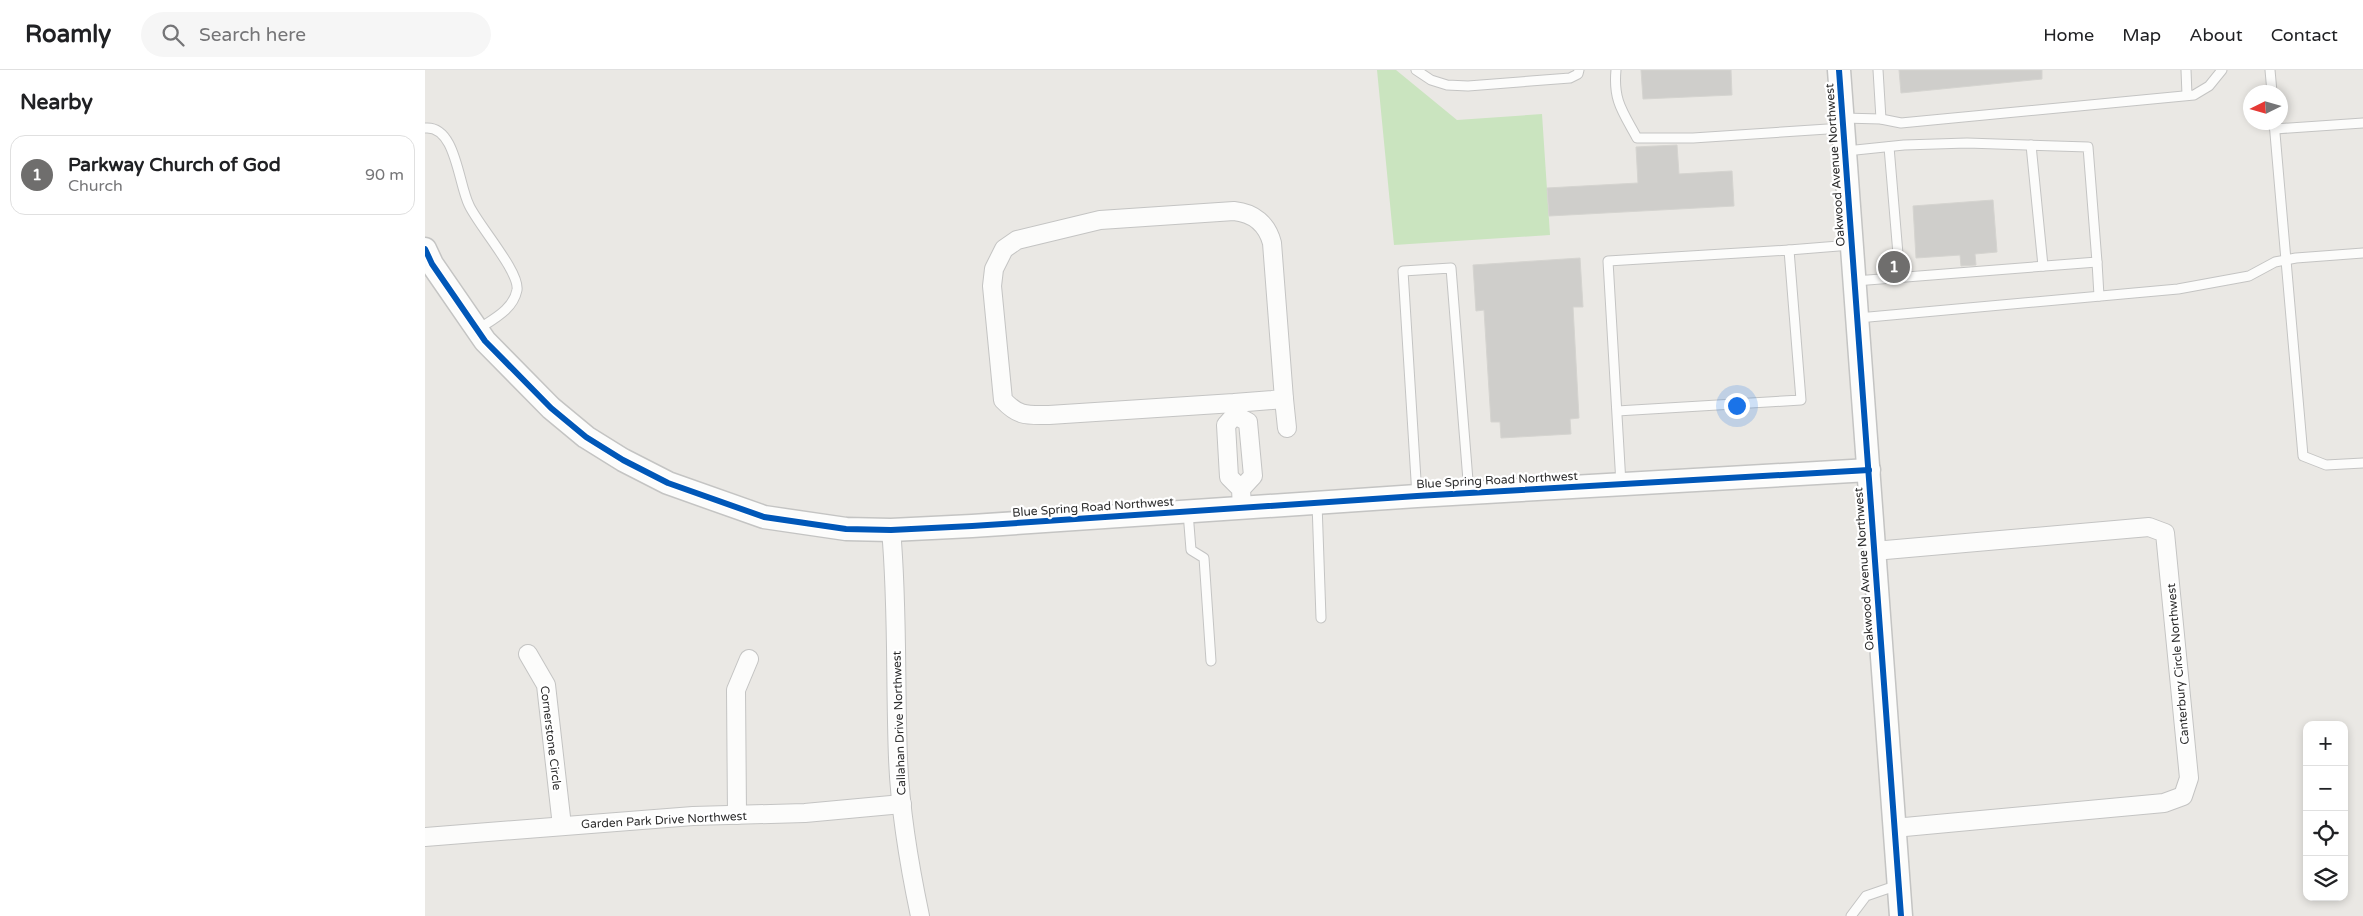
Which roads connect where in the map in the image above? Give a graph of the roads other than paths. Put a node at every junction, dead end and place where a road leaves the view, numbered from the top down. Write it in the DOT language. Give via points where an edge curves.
graph roads {
  1 [pos="1415,70"];
  2 [pos="1579,70"];
  3 [pos="1616,70"];
  4 [pos="1839,70"];
  5 [pos="1878,70"];
  6 [pos="2186,70"];
  7 [pos="2222,70"];
  8 [pos="2270,70"];
  9 [pos="2271,85"];
  10 [pos="2187,95"];
  11 [pos="1881,119"];
  12 [pos="1843,123"];
  13 [pos="2363,123"];
  14 [pos="2288,126"];
  15 [pos="425,128"];
  16 [pos="2274,130"];
  17 [pos="2031,145"];
  18 [pos="1889,147"];
  19 [pos="1846,152"];
  20 [pos="1853,245"];
  21 [pos="425,249"];
  22 [pos="1789,250"];
  23 [pos="2363,253"];
  24 [pos="2285,260"];
  25 [pos="2097,262"];
  26 [pos="2043,266"];
  27 [pos="1900,278"];
  28 [pos="1855,282"];
  29 [pos="2099,296"];
  30 [pos="1858,318"];
  31 [pos="477,330"];
  32 [pos="1284,399"];
  33 [pos="1234,409"];
  34 [pos="1617,412"];
  35 [pos="1287,428"];
  36 [pos="2363,463"];
  37 [pos="1869,470"];
  38 [pos="1621,484"];
  39 [pos="1469,493"];
  40 [pos="1417,496"];
  41 [pos="1241,498"];
  42 [pos="1317,503"];
  43 [pos="1188,512"];
  44 [pos="891,530"];
  45 [pos="1874,551"];
  46 [pos="1321,618"];
  47 [pos="528,654"];
  48 [pos="749,659"];
  49 [pos="1211,661"];
  50 [pos="902,804"];
  51 [pos="737,815"];
  52 [pos="561,826"];
  53 [pos="1894,828"];
  54 [pos="425,837"];
  55 [pos="1898,884"];
  56 [pos="920,916"];
  57 [pos="1851,916"];
  58 [pos="1901,916"];
  1 -- 2 [label="lane" via="1447,85 1468,86 1570,78"];
  3 -- 12 [label="lane" via="1617,102 1637,138 1693,138"];
  4 -- 12 [label="street, Oakwood Avenue Northwest"];
  5 -- 11 [label="lane"];
  6 -- 10 [label="lane"];
  7 -- 10 [label="lane" via="2209,86 2194,95"];
  8 -- 9 [label="lane"];
  10 -- 11 [label="lane" via="1901,123"];
  11 -- 12 [label="lane"];
  12 -- 19 [label="street, Oakwood Avenue Northwest"];
  13 -- 14 [label="lane"];
  15 -- 31 [label="lane" via="435,128 444,133 468,203 516,280 513,303"];
  16 -- 24 [label="lane"];
  17 -- 18 [label="lane" via="1967,143"];
  17 -- 25 [label="lane" via="2088,147"];
  17 -- 26 [label="lane"];
  18 -- 19 [label="lane"];
  18 -- 27 [label="lane"];
  19 -- 20 [label="street, Oakwood Avenue Northwest"];
  20 -- 22 [label="lane"];
  20 -- 28 [label="street, Oakwood Avenue Northwest"];
  21 -- 31 [label="street, Blue Spring Road Northwest"];
  22 -- 34 [label="lane" via="1608,261"];
  22 -- 34 [label="lane" via="1801,400"];
  23 -- 24 [label="lane"];
  24 -- 29 [label="lane" via="2249,276 2178,289"];
  24 -- 36 [label="lane" via="2303,456 2326,465"];
  25 -- 26 [label="lane"];
  25 -- 29 [label="lane"];
  26 -- 27 [label="lane"];
  27 -- 28 [label="lane"];
  28 -- 30 [label="street, Oakwood Avenue Northwest"];
  29 -- 30 [label="lane"];
  30 -- 37 [label="street, Oakwood Avenue Northwest"];
  31 -- 44 [label="street, Blue Spring Road Northwest" via="513,371 586,437 668,483 764,517 846,529"];
  32 -- 33 [label="street"];
  32 -- 33 [label="street" via="1272,243 1269,232 1247,212 1100,220 1017,240 1004,249 994,269 992,286 1003,400 1012,409 1023,415 1049,415"];
  32 -- 35 [label="street"];
  33 -- 41 [label="street" via="1226,425 1229,477"];
  33 -- 41 [label="street" via="1248,422 1253,476"];
  34 -- 38 [label="lane"];
  37 -- 38 [label="street, Blue Spring Road Northwest"];
  37 -- 45 [label="street, Oakwood Avenue Northwest"];
  38 -- 39 [label="street, Blue Spring Road Northwest"];
  39 -- 40 [label="street, Blue Spring Road Northwest"];
  39 -- 40 [label="lane" via="1451,268 1403,271"];
  40 -- 42 [label="street, Blue Spring Road Northwest"];
  41 -- 42 [label="street, Blue Spring Road Northwest"];
  41 -- 43 [label="street, Blue Spring Road Northwest"];
  42 -- 46 [label="lane"];
  43 -- 44 [label="street, Blue Spring Road Northwest"];
  43 -- 49 [label="lane" via="1191,550 1204,558"];
  44 -- 50 [label="street, Callahan Drive Northwest"];
  45 -- 53 [label="street, Oakwood Avenue Northwest"];
  45 -- 53 [label="street, Canterbury Circle Northwest" via="2149,527 2165,533 2189,778 2183,796 2164,803"];
  47 -- 52 [label="street, Cornerstone Circle" via="546,685"];
  48 -- 51 [label="street" via="736,690"];
  50 -- 51 [label="street, Garden Park Drive Northwest" via="805,813"];
  50 -- 56 [label="street, Callahan Drive Northwest"];
  51 -- 52 [label="street, Garden Park Drive Northwest"];
  52 -- 54 [label="street, Garden Park Drive Northwest"];
  53 -- 55 [label="street, Oakwood Avenue Northwest"];
  55 -- 57 [label="lane" via="1866,896"];
  55 -- 58 [label="street, Oakwood Avenue Northwest"];
}
